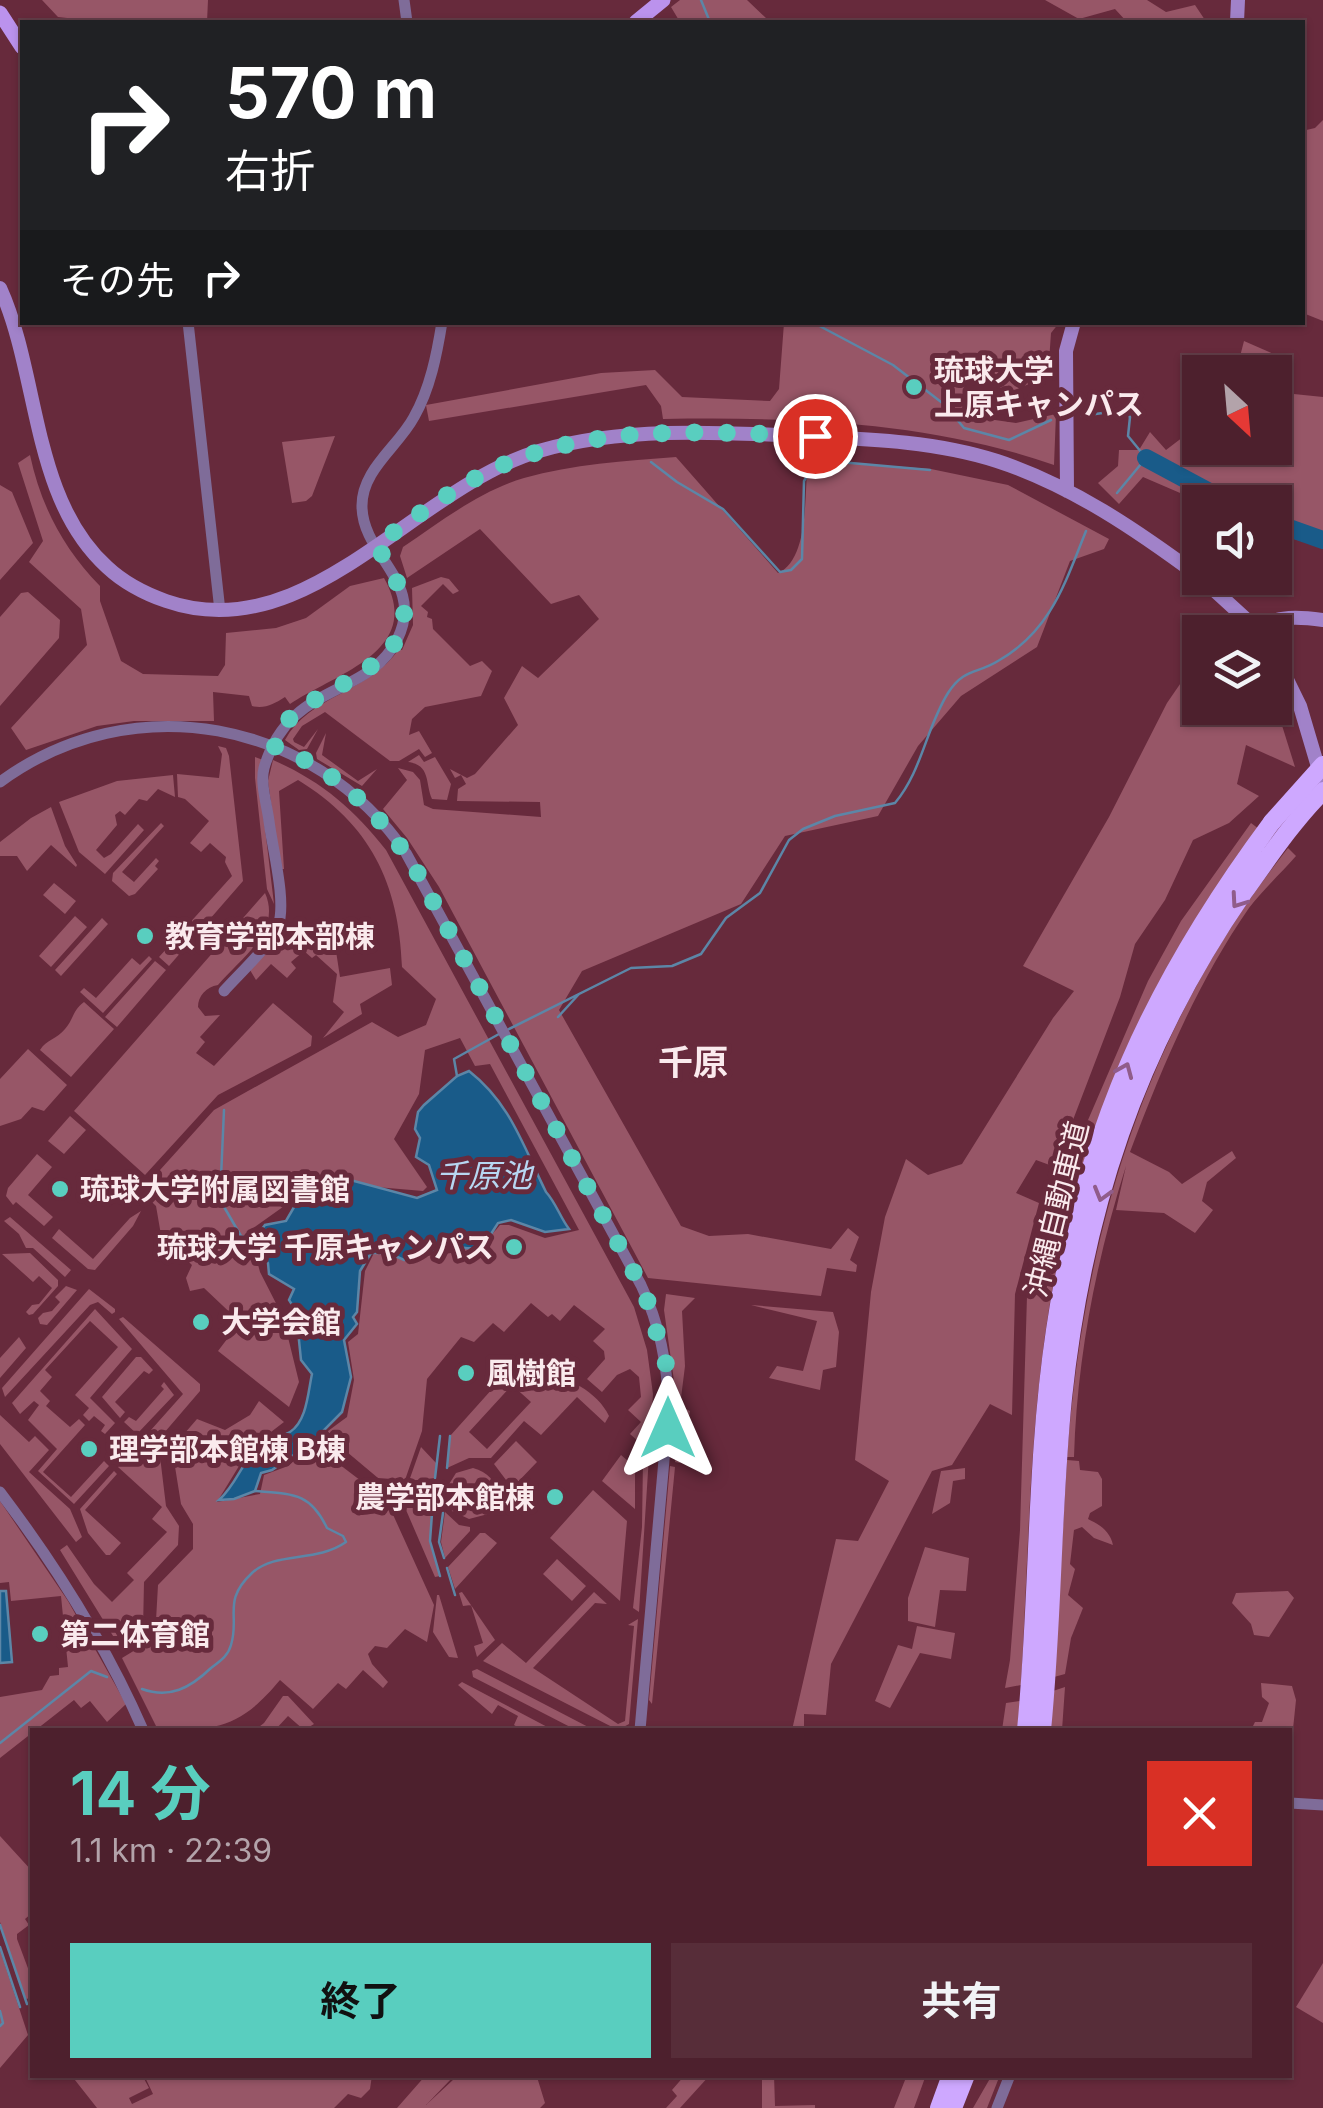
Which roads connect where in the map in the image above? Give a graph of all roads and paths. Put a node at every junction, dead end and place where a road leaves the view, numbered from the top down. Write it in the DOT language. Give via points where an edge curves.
graph roads {
  1 [pos="663,0"];
  2 [pos="0,13"];
  3 [pos="638,20"];
  4 [pos="20,44"];
  5 [pos="0,288"];
  6 [pos="188,325"];
  7 [pos="441,325"];
  8 [pos="1073,325"];
  9 [pos="1067,491"];
  10 [pos="376,545"];
  11 [pos="1182,565"];
  12 [pos="1220,595"];
  13 [pos="220,611"];
  14 [pos="1242,615"];
  15 [pos="1292,618"];
  16 [pos="1323,620"];
  17 [pos="1292,690"];
  18 [pos="274,746"];
  19 [pos="1323,764"];
  20 [pos="0,782"];
  21 [pos="1323,783"];
  22 [pos="1323,791"];
  23 [pos="224,991"];
  24 [pos="0,1492"];
  25 [pos="143,1728"];
  26 [pos="640,1728"];
  27 [pos="1026,1728"];
  28 [pos="1042,1728"];
  29 [pos="1292,1803"];
  30 [pos="1323,1805"];
  31 [pos="950,2078"];
  32 [pos="965,2078"];
  33 [pos="1009,2078"];
  34 [pos="939,2108"];
  35 [pos="953,2108"];
  36 [pos="996,2108"];
  1 -- 3 [label="main road"];
  2 -- 4 [label="main road"];
  5 -- 13 [label="main road" via="50,467 80,534 107,567 138,588 184,607"];
  6 -- 13 [label="street"];
  7 -- 10 [label="street" via="424,396 366,482 363,518"];
  8 -- 9 [label="main road" via="1066,351"];
  9 -- 10 [label="main road" via="1001,462 918,444 742,433 608,438 542,450 494,469"];
  9 -- 11 [label="main road"];
  10 -- 13 [label="main road" via="304,592"];
  10 -- 18 [label="street" via="401,590 398,638 378,664 294,714"];
  12 -- 14 [label="main road"];
  15 -- 16 [label="main road"];
  17 -- 21 [label="main road"];
  18 -- 20 [label="street" via="207,730 121,731 66,746"];
  18 -- 23 [label="street" via="263,778 278,924"];
  18 -- 26 [label="street" via="336,779 391,832 653,1312 668,1414"];
  27 -- 19 [label="highway, 沖縄自動車道, one-way, bridge" via="1047,1402 1065,1270 1100,1136 1140,1034 1208,913"];
  22 -- 28 [label="highway, 沖縄自動車道, one-way" via="1224,921 1158,1036 1098,1206 1063,1398"];
  24 -- 25 [label="street" via="86,1621"];
  29 -- 30 [label="street"];
  31 -- 34 [label="highway"];
  32 -- 35 [label="highway"];
  33 -- 36 [label="street"];
}
